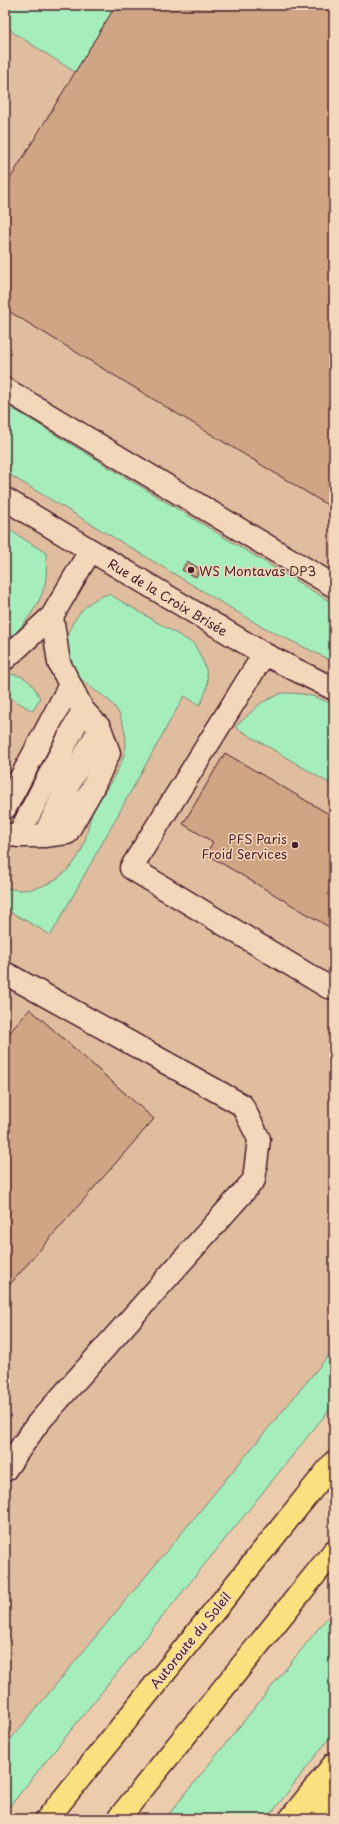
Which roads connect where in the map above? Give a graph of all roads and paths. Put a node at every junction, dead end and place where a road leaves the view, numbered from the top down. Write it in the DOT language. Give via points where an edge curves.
graph roads {
  1 [pos="5,389"];
  2 [pos="5,499"];
  3 [pos="90,551"];
  4 [pos="334,586"];
  5 [pos="52,616"];
  6 [pos="264,654"];
  7 [pos="5,659"];
  8 [pos="70,685"];
  9 [pos="334,689"];
  10 [pos="83,710"];
  11 [pos="5,808"];
  12 [pos="11,835"];
  13 [pos="5,973"];
  14 [pos="328,987"];
  15 [pos="334,1462"];
  16 [pos="5,1470"];
  17 [pos="334,1551"];
  18 [pos="334,1764"];
  19 [pos="334,1793"];
  20 [pos="46,1819"];
  21 [pos="118,1819"];
  22 [pos="290,1819"];
  23 [pos="313,1819"];
  1 -- 4 [label="street"];
  2 -- 3 [label="street, Rue de la Croix Brisée"];
  3 -- 5 [label="street"];
  3 -- 6 [label="street, Rue de la Croix Brisée"];
  5 -- 7 [label="street"];
  5 -- 8 [label="street" via="59,663"];
  6 -- 9 [label="street, Rue de la Croix Brisée"];
  6 -- 14 [label="street" via="131,868"];
  8 -- 10 [label="street"];
  8 -- 11 [label="street"];
  10 -- 12 [label="street"];
  10 -- 12 [label="street" via="100,728 44,836"];
  13 -- 16 [label="street" via="242,1105 259,1139 254,1180 38,1423"];
  15 -- 20 [label="main road, Autoroute du Soleil"];
  17 -- 21 [label="main road"];
  18 -- 22 [label="main road"];
  19 -- 23 [label="main road"];
}
